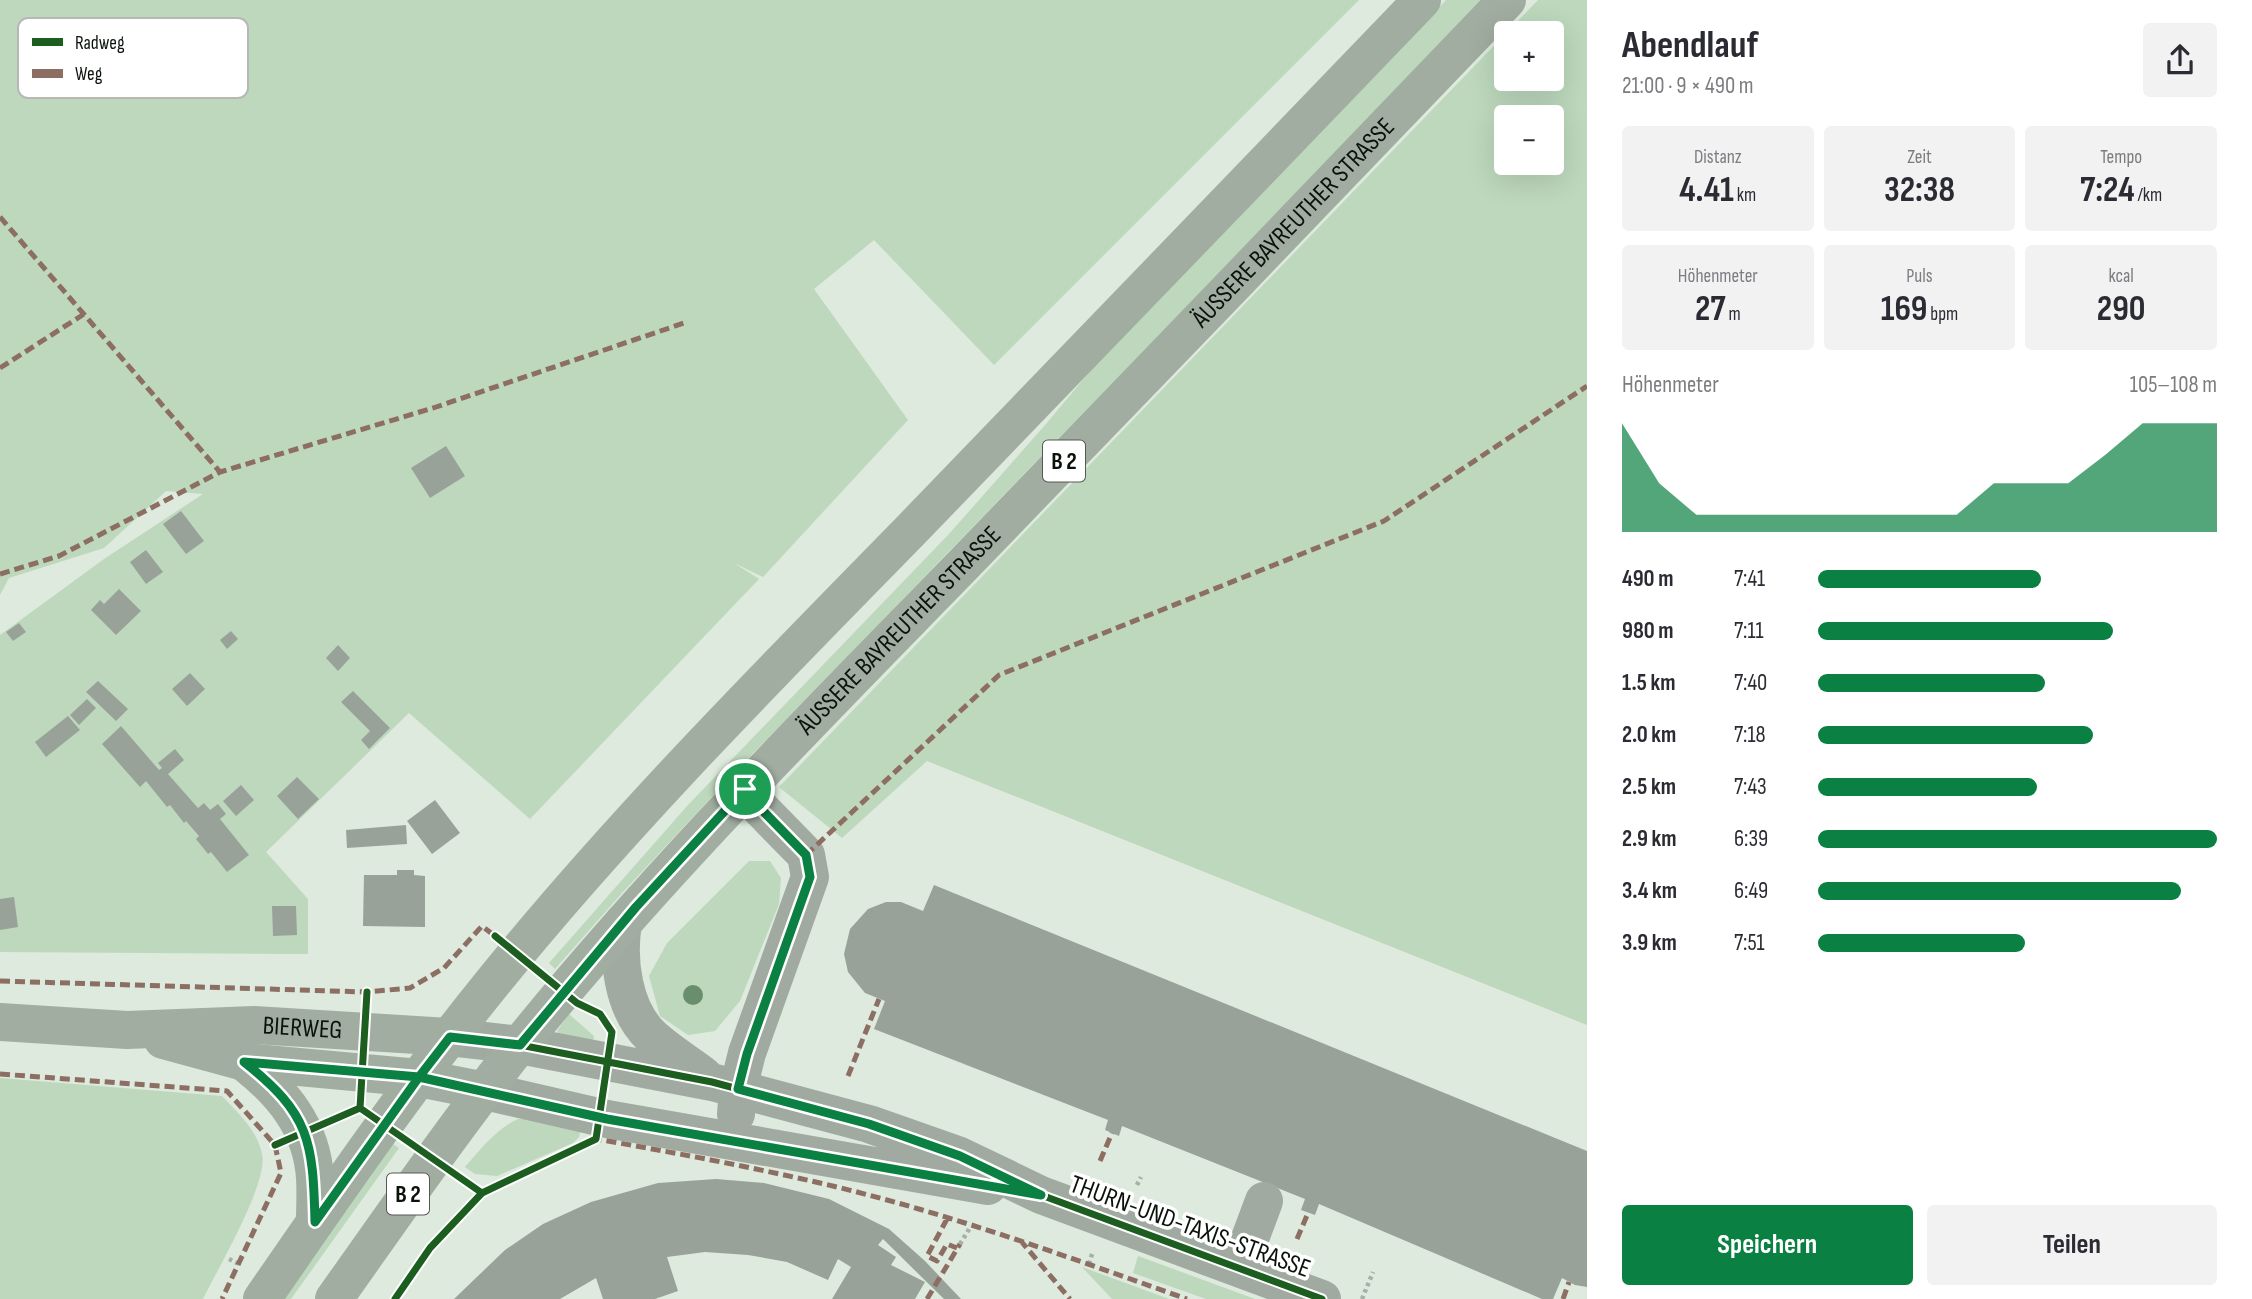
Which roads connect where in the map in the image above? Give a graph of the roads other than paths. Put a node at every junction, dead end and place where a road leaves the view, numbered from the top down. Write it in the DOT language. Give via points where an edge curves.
graph roads {
  1 [pos="1422,0"];
  2 [pos="1507,0"];
  3 [pos="745,789"];
  4 [pos="623,923"];
  5 [pos="0,1022"];
  6 [pos="127,1030"];
  7 [pos="450,1037"];
  8 [pos="520,1045"];
  9 [pos="244,1062"];
  10 [pos="419,1077"];
  11 [pos="725,1085"];
  12 [pos="485,1091"];
  13 [pos="733,1142"];
  14 [pos="1041,1195"];
  15 [pos="1264,1201"];
  16 [pos="315,1222"];
  17 [pos="1239,1268"];
  18 [pos="262,1299"];
  19 [pos="334,1299"];
  20 [pos="1322,1299"];
  1 -- 7 [label="main road, B 2" via="694,754 564,898"];
  2 -- 3 [label="main road, ÄUSSERE BAYREUTHER STRASSE / B 2"];
  3 -- 4 [label="main road, ÄUSSERE BAYREUTHER STRASSE / B 2"];
  3 -- 11 [label="street" via="806,855 810,877 747,1054"];
  4 -- 8 [label="main road, ÄUSSERE BAYREUTHER STRASSE / B 2"];
  4 -- 11 [label="street" via="620,952 626,992 637,1019 652,1037"];
  5 -- 6 [label="main road, BIERWEG"];
  6 -- 7 [label="main road, BIERWEG" via="254,1025"];
  6 -- 9 [label="main road, BIERWEG"];
  7 -- 8 [label="street, BIERWEG"];
  7 -- 10 [label="main road, B 2"];
  8 -- 11 [label="street, THURN-UND-TAXIS-STRASSE"];
  8 -- 12 [label="main road, ÄUSSERE BAYREUTHER STRASSE / B 2"];
  9 -- 10 [label="main road, BIERWEG"];
  9 -- 16 [label="main road" via="281,1095 305,1132 315,1179"];
  10 -- 12 [label="main road, BIERWEG"];
  10 -- 16 [label="main road, B 2"];
  11 -- 13 [label="street"];
  11 -- 14 [label="street, THURN-UND-TAXIS-STRASSE" via="895,1133 960,1156"];
  12 -- 13 [label="street, THURN-UND-TAXIS-STRASSE"];
  12 -- 19 [label="main road, ÄUSSERE BAYREUTHER STRASSE / B 2"];
  13 -- 14 [label="street, THURN-UND-TAXIS-STRASSE"];
  14 -- 17 [label="street, THURN-UND-TAXIS-STRASSE"];
  15 -- 17 [label="street"];
  16 -- 18 [label="main road, B 2"];
  17 -- 20 [label="street, THURN-UND-TAXIS-STRASSE"];
}
